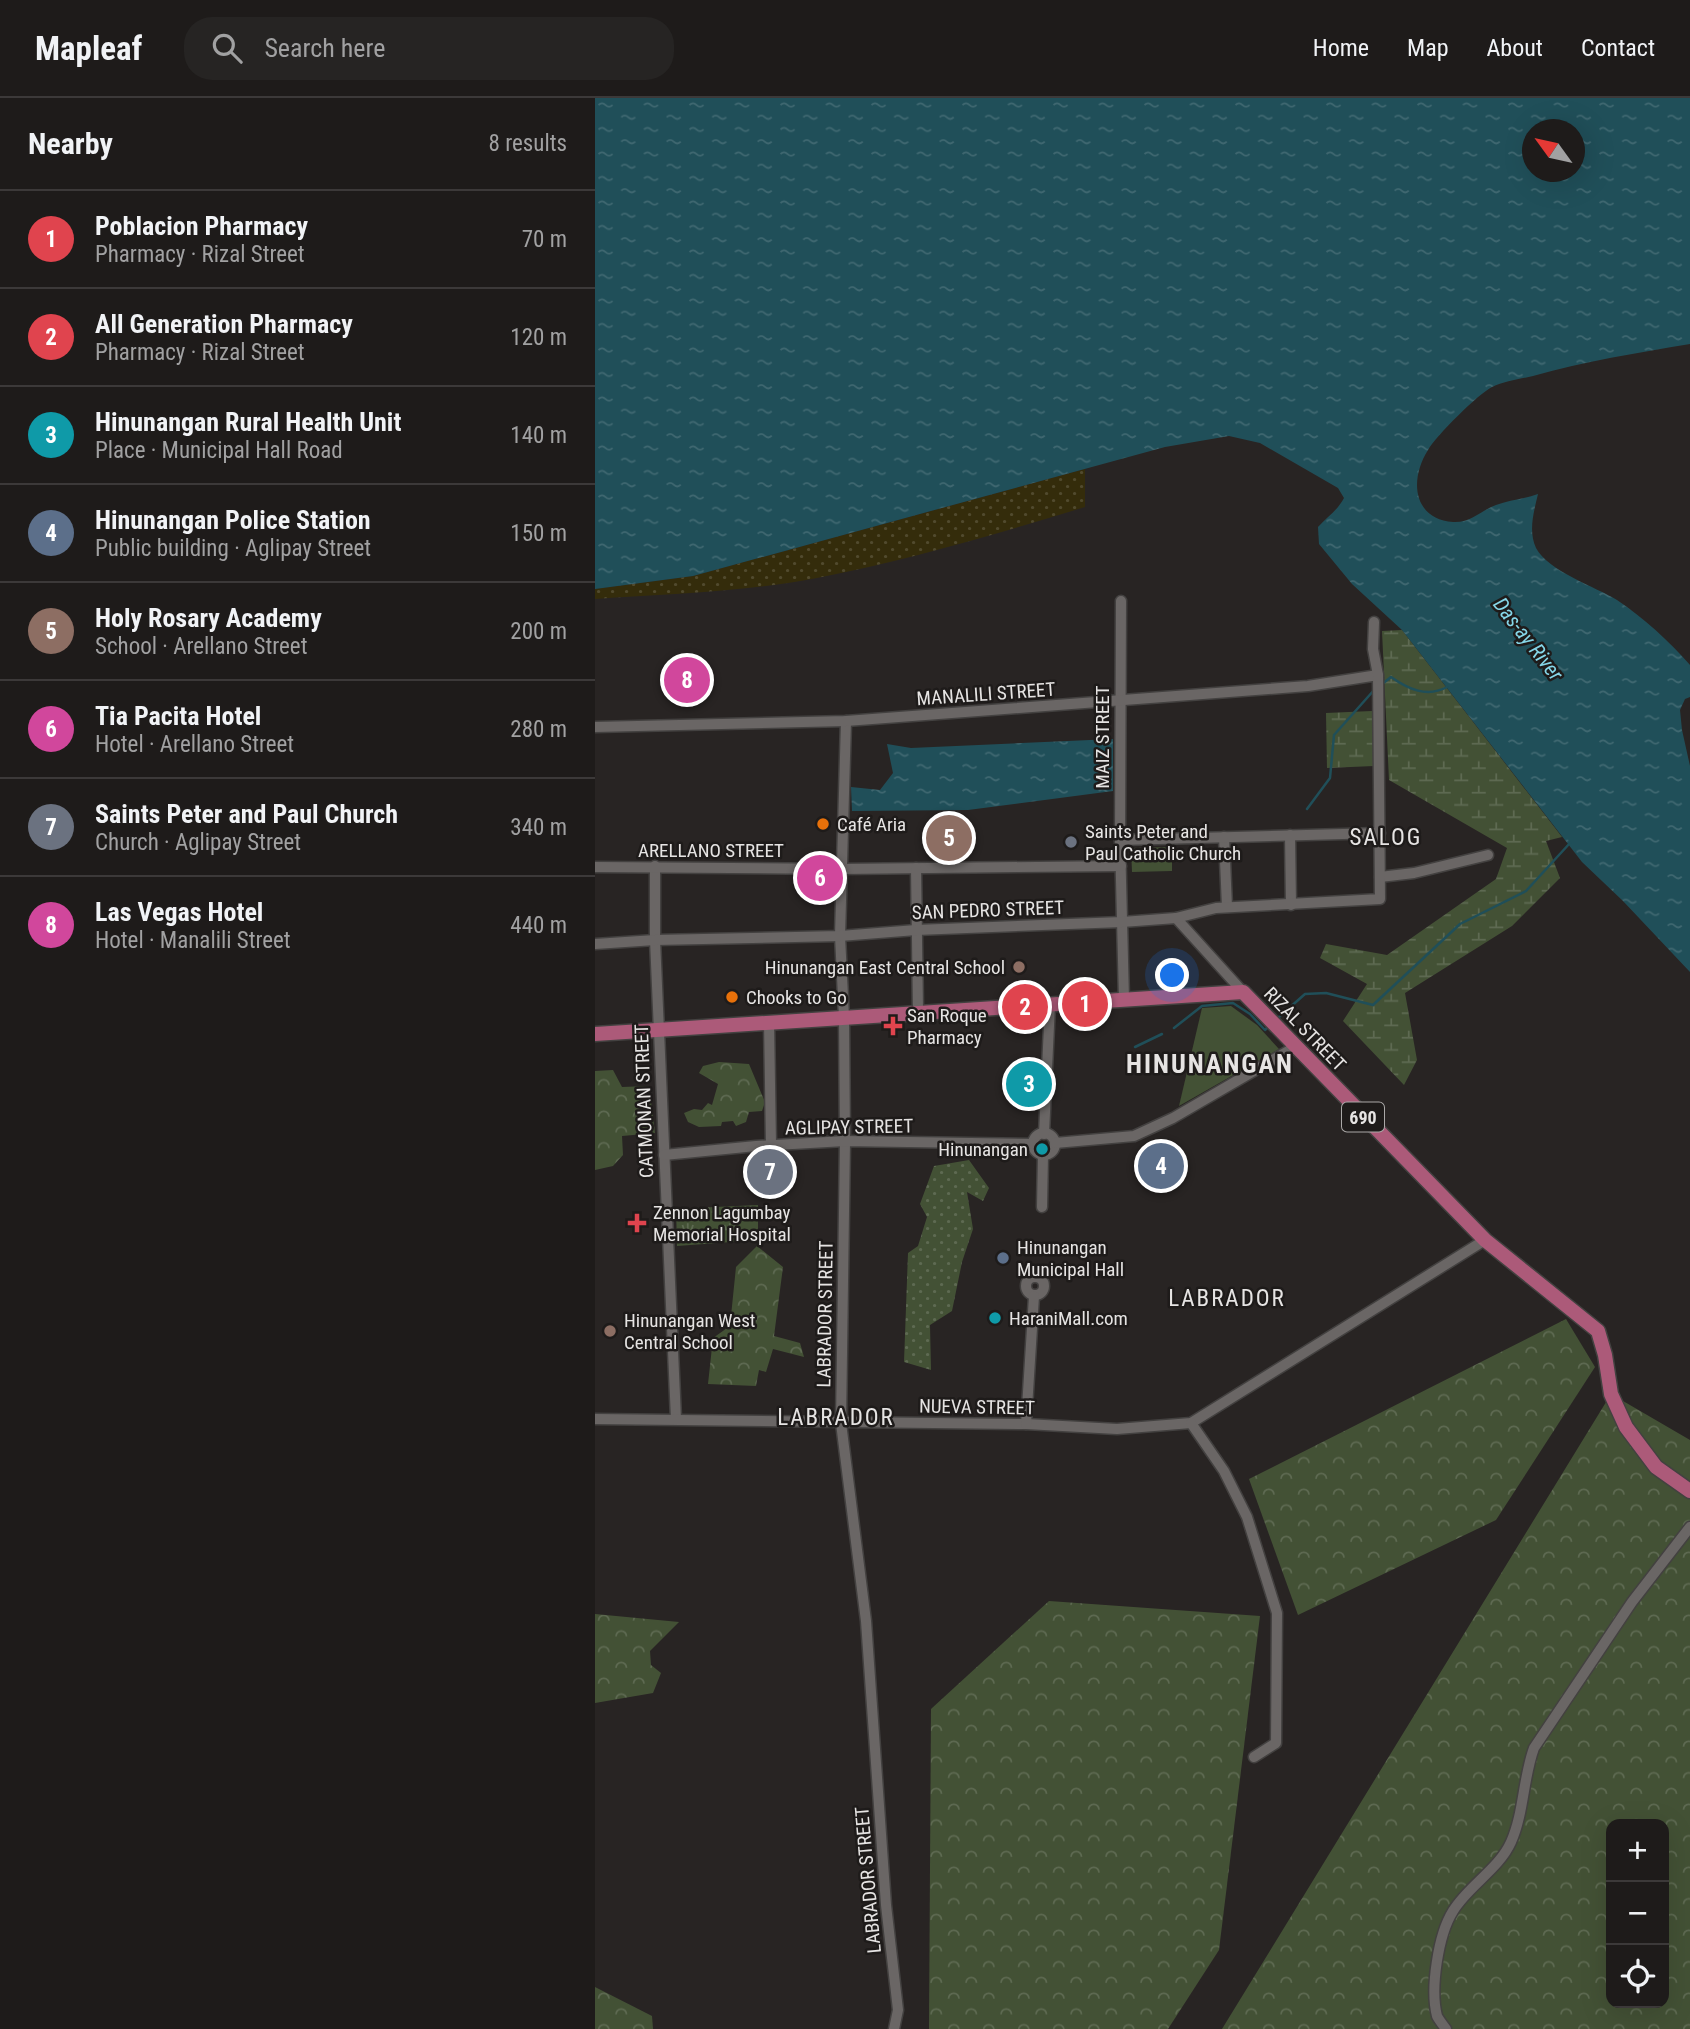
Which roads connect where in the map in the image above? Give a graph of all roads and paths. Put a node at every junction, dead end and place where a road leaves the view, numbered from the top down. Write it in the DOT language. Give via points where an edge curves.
graph roads {
  1 [pos="1121,601"];
  2 [pos="1374,622"];
  3 [pos="1378,685"];
  4 [pos="1119,702"];
  5 [pos="846,721"];
  6 [pos="595,727"];
  7 [pos="1380,833"];
  8 [pos="1290,835"];
  9 [pos="1224,837"];
  10 [pos="1120,840"];
  11 [pos="1488,856"];
  12 [pos="655,866"];
  13 [pos="1121,866"];
  14 [pos="595,867"];
  15 [pos="916,868"];
  16 [pos="841,869"];
  17 [pos="1380,877"];
  18 [pos="1291,905"];
  19 [pos="1227,907"];
  20 [pos="1176,918"];
  21 [pos="1122,922"];
  22 [pos="916,930"];
  23 [pos="840,936"];
  24 [pos="655,940"];
  25 [pos="595,944"];
  26 [pos="1243,992"];
  27 [pos="1124,1000"];
  28 [pos="1051,1004"];
  29 [pos="918,1012"];
  30 [pos="844,1017"];
  31 [pos="769,1022"];
  32 [pos="659,1030"];
  33 [pos="595,1034"];
  34 [pos="1296,1048"];
  35 [pos="1044,1134"];
  36 [pos="845,1141"];
  37 [pos="1055,1143"];
  38 [pos="1034,1144"];
  39 [pos="771,1145"];
  40 [pos="664,1155"];
  41 [pos="1043,1155"];
  42 [pos="1042,1207"];
  43 [pos="1485,1240"];
  44 [pos="1034,1297"];
  45 [pos="595,1419"];
  46 [pos="677,1419"];
  47 [pos="841,1423"];
  48 [pos="1191,1423"];
  49 [pos="1026,1424"];
  50 [pos="1690,1491"];
  51 [pos="1690,1527"];
  52 [pos="1254,1757"];
  53 [pos="894,2029"];
  54 [pos="1446,2029"];
  1 -- 4 [label="street, MAIZ STREET"];
  2 -- 3 [label="street"];
  3 -- 4 [label="street, MANALILI STREET" via="1308,686"];
  3 -- 7 [label="street"];
  4 -- 5 [label="street, MANALILI STREET"];
  4 -- 10 [label="street, MAIZ STREET"];
  5 -- 6 [label="street, MANALILI STREET"];
  5 -- 16 [label="street, LABRADOR STREET"];
  7 -- 8 [label="street"];
  7 -- 17 [label="street"];
  8 -- 9 [label="street"];
  8 -- 18 [label="street"];
  9 -- 10 [label="street"];
  9 -- 19 [label="street"];
  10 -- 13 [label="street, MAIZ STREET"];
  11 -- 17 [label="street"];
  12 -- 14 [label="street, ARELLANO STREET"];
  12 -- 16 [label="street, ARELLANO STREET"];
  12 -- 24 [label="street, CATMONAN STREET"];
  13 -- 15 [label="street, ARELLANO STREET"];
  13 -- 21 [label="street, MAIZ STREET"];
  15 -- 16 [label="street, ARELLANO STREET"];
  15 -- 22 [label="street"];
  16 -- 23 [label="street, LABRADOR STREET"];
  17 -- 18 [label="street, SAN PEDRO STREET" via="1380,899"];
  18 -- 19 [label="street, SAN PEDRO STREET"];
  19 -- 20 [label="street, SAN PEDRO STREET"];
  20 -- 21 [label="street, SAN PEDRO STREET"];
  20 -- 26 [label="street"];
  21 -- 22 [label="street, SAN PEDRO STREET"];
  21 -- 27 [label="street, MAIZ STREET"];
  22 -- 23 [label="street, SAN PEDRO STREET"];
  22 -- 29 [label="street"];
  23 -- 24 [label="street, SAN PEDRO STREET"];
  23 -- 30 [label="street, LABRADOR STREET"];
  24 -- 25 [label="street, SAN PEDRO STREET"];
  24 -- 32 [label="street, CATMONAN STREET"];
  26 -- 27 [label="main road, RIZAL STREET"];
  26 -- 34 [label="main road, RIZAL STREET / 690"];
  27 -- 28 [label="main road, RIZAL STREET"];
  28 -- 29 [label="main road, RIZAL STREET"];
  28 -- 35 [label="street"];
  29 -- 30 [label="main road, RIZAL STREET"];
  30 -- 31 [label="main road, RIZAL STREET"];
  30 -- 36 [label="street, LABRADOR STREET"];
  31 -- 32 [label="main road, RIZAL STREET"];
  31 -- 39 [label="street"];
  32 -- 33 [label="main road, RIZAL STREET"];
  32 -- 40 [label="street, CATMONAN STREET"];
  34 -- 37 [label="street" via="1134,1136"];
  34 -- 43 [label="main road, RIZAL STREET / 690"];
  35 -- 37 [label="street"];
  35 -- 38 [label="street"];
  36 -- 38 [label="street, AGLIPAY STREET"];
  36 -- 39 [label="street, AGLIPAY STREET"];
  36 -- 47 [label="street, LABRADOR STREET"];
  37 -- 41 [label="street" via="1050,1153"];
  38 -- 41 [label="street"];
  39 -- 40 [label="street, AGLIPAY STREET"];
  40 -- 46 [label="street, CATMONAN STREET"];
  41 -- 42 [label="street"];
  43 -- 48 [label="street"];
  43 -- 50 [label="main road, 690" via="1598,1331 1611,1394 1626,1427 1657,1467"];
  44 -- 49 [label="street"];
  45 -- 46 [label="street, NUEVA STREET"];
  46 -- 47 [label="street, NUEVA STREET"];
  47 -- 49 [label="street, NUEVA STREET"];
  47 -- 53 [label="street, LABRADOR STREET" via="866,1621 898,2010"];
  48 -- 49 [label="street, NUEVA STREET" via="1117,1429"];
  48 -- 52 [label="street" via="1224,1471 1247,1517 1277,1613 1276,1743"];
  51 -- 54 [label="street" via="1632,1602 1534,1748 1509,1846 1452,1912 1435,1978 1437,2018"];
}
